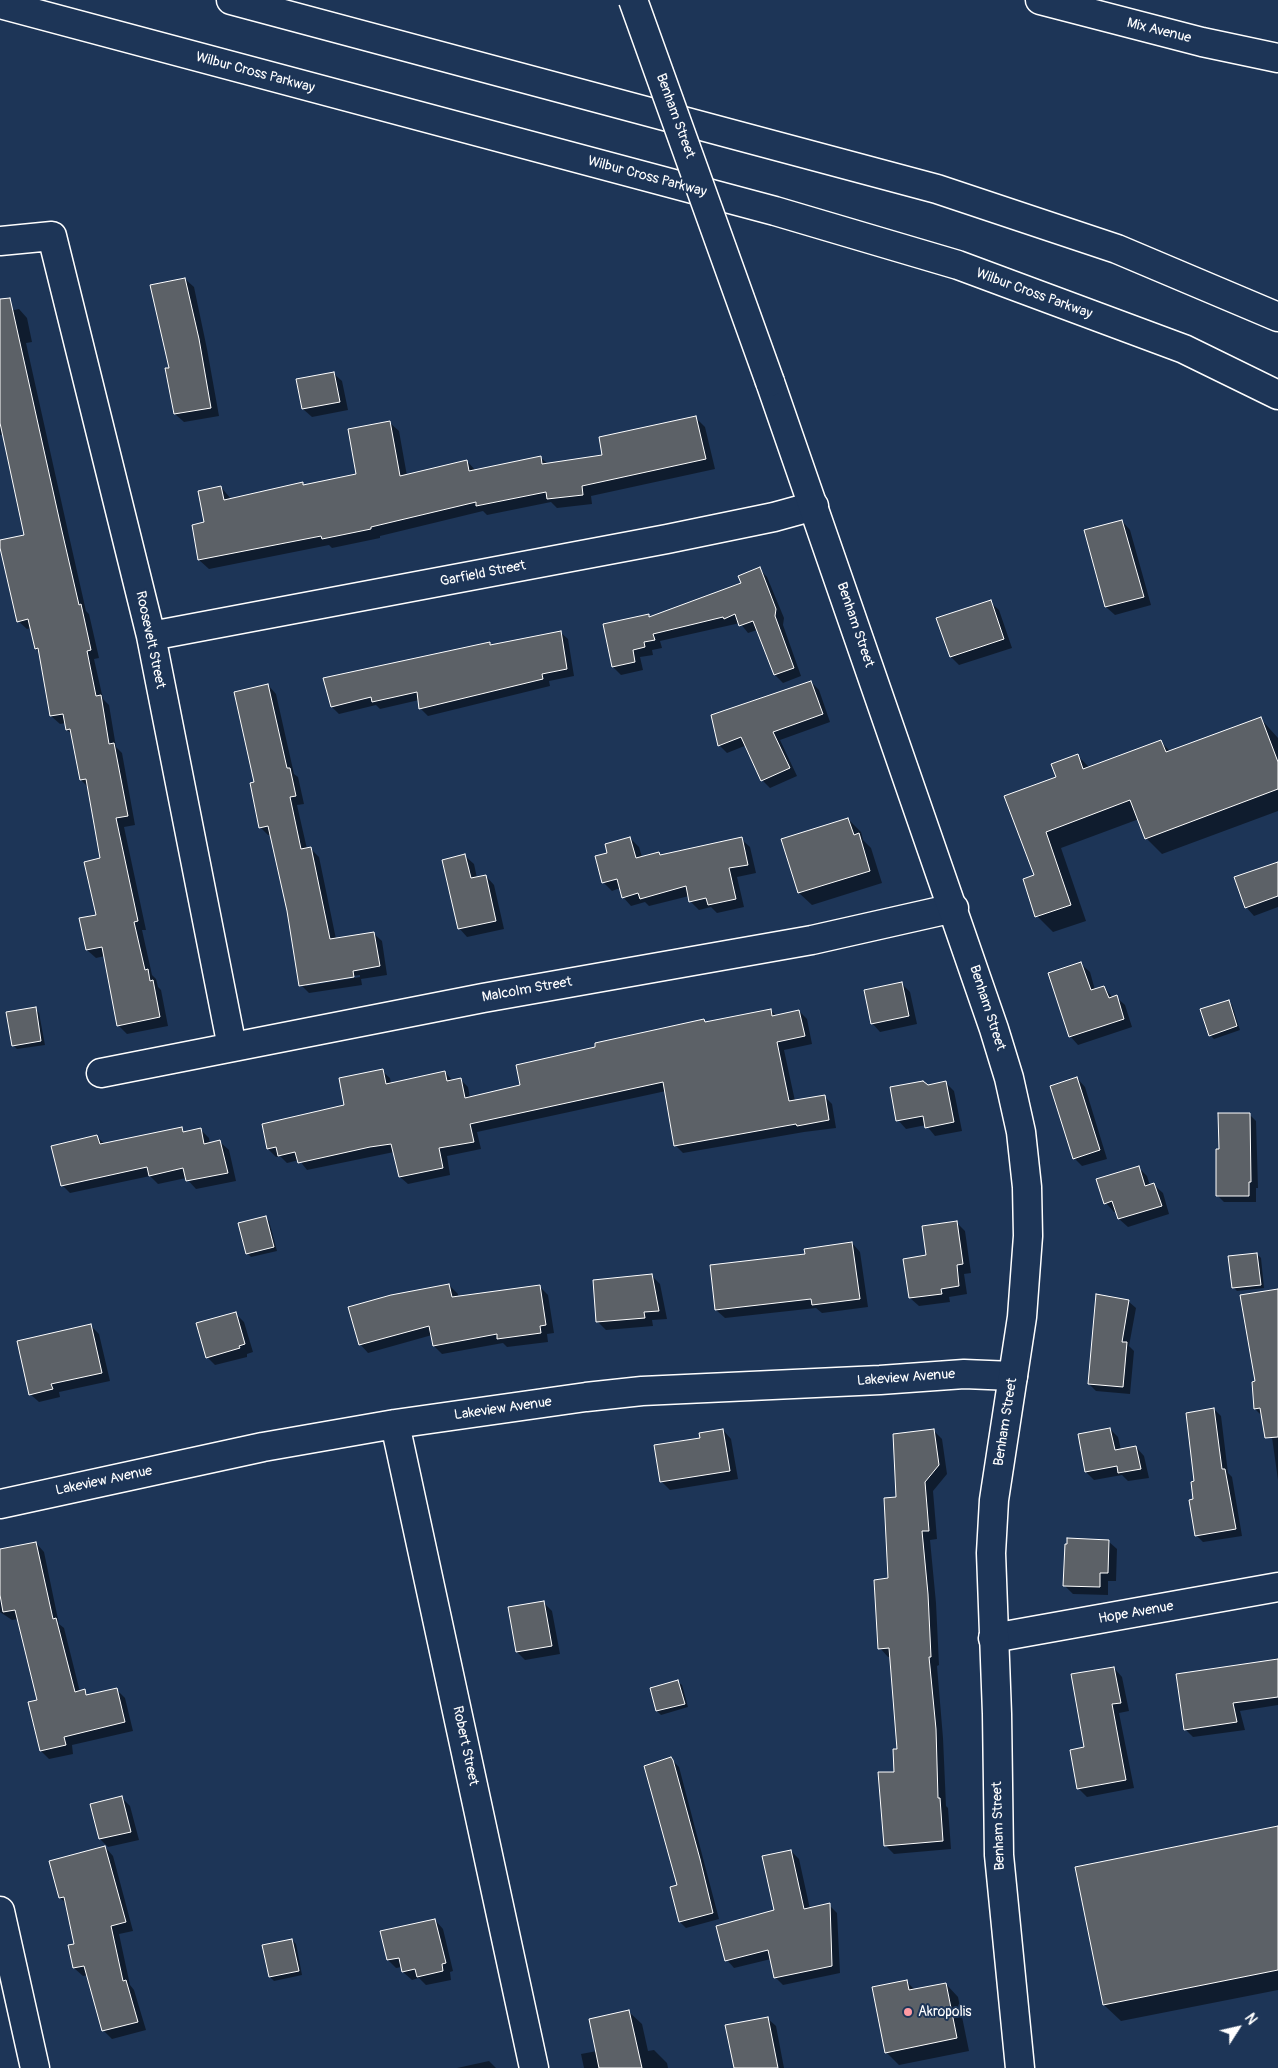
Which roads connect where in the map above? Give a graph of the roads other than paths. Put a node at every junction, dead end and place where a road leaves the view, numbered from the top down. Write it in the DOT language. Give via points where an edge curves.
graph roads {
  1 [pos="231,0"];
  2 [pos="633,0"];
  3 [pos="1040,0"];
  4 [pos="0,4"];
  5 [pos="1076,5"];
  6 [pos="1278,58"];
  7 [pos="0,241"];
  8 [pos="1278,317"];
  9 [pos="1278,395"];
  10 [pos="814,506"];
  11 [pos="151,636"];
  12 [pos="954,908"];
  13 [pos="232,1047"];
  14 [pos="100,1074"];
  15 [pos="1013,1376"];
  16 [pos="395,1424"];
  17 [pos="0,1504"];
  18 [pos="1278,1586"];
  19 [pos="993,1638"];
  20 [pos="0,1911"];
  21 [pos="35,2068"];
  22 [pos="534,2068"];
  23 [pos="1020,2068"];
  1 -- 8 [label="main road" via="937,189 1118,249"];
  2 -- 10 [label="main road, Benham Street, bridge"];
  3 -- 5 [label="main road, Mix Avenue"];
  4 -- 9 [label="main road, Wilbur Cross Parkway" via="775,210 958,266 1184,349"];
  5 -- 6 [label="main road, Mix Avenue" via="1202,42"];
  7 -- 11 [label="main road, Roosevelt Street" via="52,236"];
  10 -- 11 [label="main road, Garfield Street" via="774,518 667,539"];
  10 -- 12 [label="main road, Benham Street"];
  11 -- 13 [label="main road, Roosevelt Street"];
  12 -- 13 [label="main road, Malcolm Street" via="812,940 483,998"];
  12 -- 15 [label="main road, Benham Street" via="1009,1078 1024,1159 1028,1236 1022,1317"];
  13 -- 14 [label="main road, Malcolm Street"];
  15 -- 16 [label="main road, Lakeview Avenue" via="964,1374 642,1391"];
  15 -- 19 [label="main road, Benham Street" via="994,1500 991,1553"];
  16 -- 17 [label="main road, Lakeview Avenue" via="263,1447"];
  16 -- 22 [label="main road, Robert Street"];
  18 -- 19 [label="main road, Hope Avenue"];
  19 -- 23 [label="main road, Benham Street" via="999,1855"];
  20 -- 21 [label="main road"];
}
